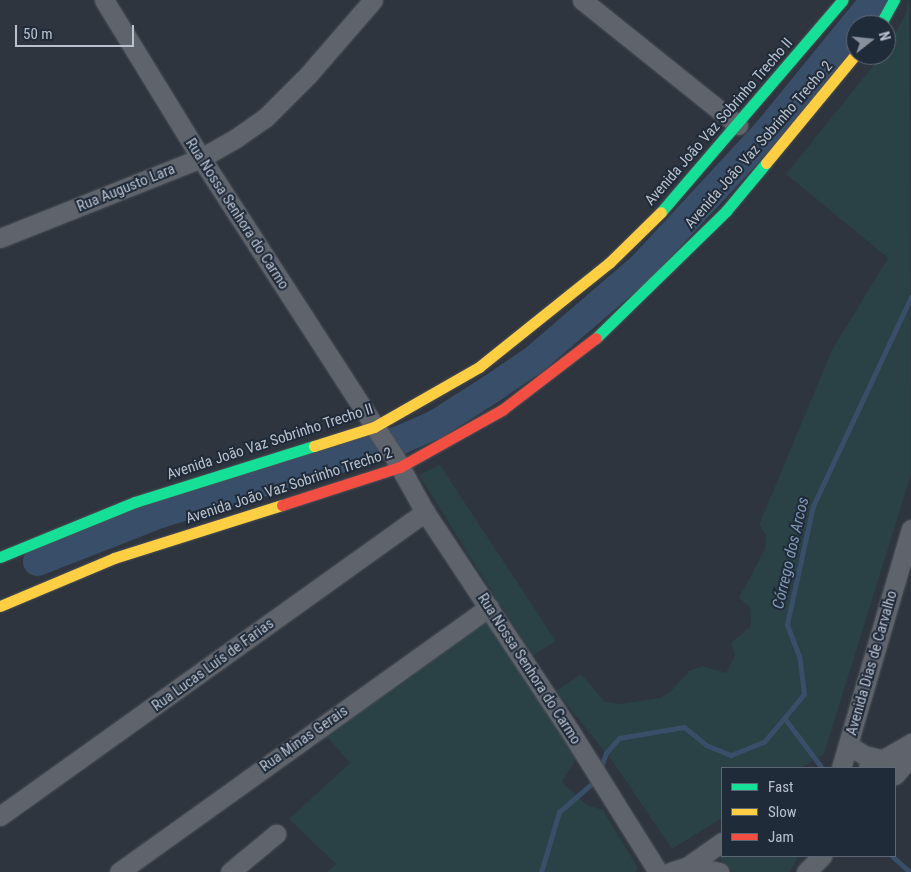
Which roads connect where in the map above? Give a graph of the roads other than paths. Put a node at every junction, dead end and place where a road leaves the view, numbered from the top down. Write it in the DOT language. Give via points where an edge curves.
graph roads {
  1 [pos="104,0"];
  2 [pos="373,0"];
  3 [pos="582,0"];
  4 [pos="843,0"];
  5 [pos="894,0"];
  6 [pos="886,15"];
  7 [pos="847,65"];
  8 [pos="738,125"];
  9 [pos="201,158"];
  10 [pos="0,238"];
  11 [pos="377,431"];
  12 [pos="398,464"];
  13 [pos="425,512"];
  14 [pos="911,529"];
  15 [pos="0,557"];
  16 [pos="1,603"];
  17 [pos="489,607"];
  18 [pos="911,744"];
  19 [pos="848,745"];
  20 [pos="911,756"];
  21 [pos="841,767"];
  22 [pos="881,767"];
  23 [pos="883,767"];
  24 [pos="884,767"];
  25 [pos="0,816"];
  26 [pos="276,834"];
  27 [pos="721,843"];
  28 [pos="806,857"];
  29 [pos="821,857"];
  30 [pos="679,869"];
  31 [pos="119,872"];
  32 [pos="230,872"];
  33 [pos="658,872"];
  34 [pos="719,872"];
  35 [pos="799,872"];
  36 [pos="806,872"];
  1 -- 9 [label="street, Rua Nossa Senhora do Carmo"];
  2 -- 9 [label="street, Rua Augusto Lara" via="308,75 264,118"];
  3 -- 8 [label="street"];
  4 -- 8 [label="street, Avenida João Vaz Sobrinho Trecho II"];
  5 -- 6 [label="street"];
  7 -- 12 [label="street, Avenida João Vaz Sobrinho Trecho 2" via="726,211 612,326 502,410"];
  8 -- 11 [label="street, Avenida João Vaz Sobrinho Trecho II" via="681,192 610,262 479,367"];
  9 -- 10 [label="street, Rua Augusto Lara"];
  9 -- 11 [label="street, Rua Nossa Senhora do Carmo"];
  11 -- 12 [label="street, Rua Nossa Senhora do Carmo"];
  11 -- 15 [label="street, Avenida João Vaz Sobrinho Trecho II" via="135,502"];
  12 -- 13 [label="street, Rua Nossa Senhora do Carmo"];
  12 -- 16 [label="street, Avenida João Vaz Sobrinho Trecho 2" via="114,558"];
  13 -- 17 [label="street, Rua Nossa Senhora do Carmo"];
  13 -- 25 [label="street, Rua Lucas Luís de Farias"];
  14 -- 19 [label="street, Avenida Dias de Carvalho"];
  17 -- 31 [label="street, Rua Minas Gerais"];
  17 -- 33 [label="street, Rua Nossa Senhora do Carmo"];
  18 -- 23 [label="street"];
  19 -- 21 [label="street, Avenida Dias de Carvalho"];
  19 -- 22 [label="street"];
  20 -- 24 [label="street"];
  26 -- 32 [label="street"];
  27 -- 30 [label="street"];
  28 -- 35 [label="street"];
  29 -- 36 [label="street"];
  30 -- 34 [label="street"];
}
